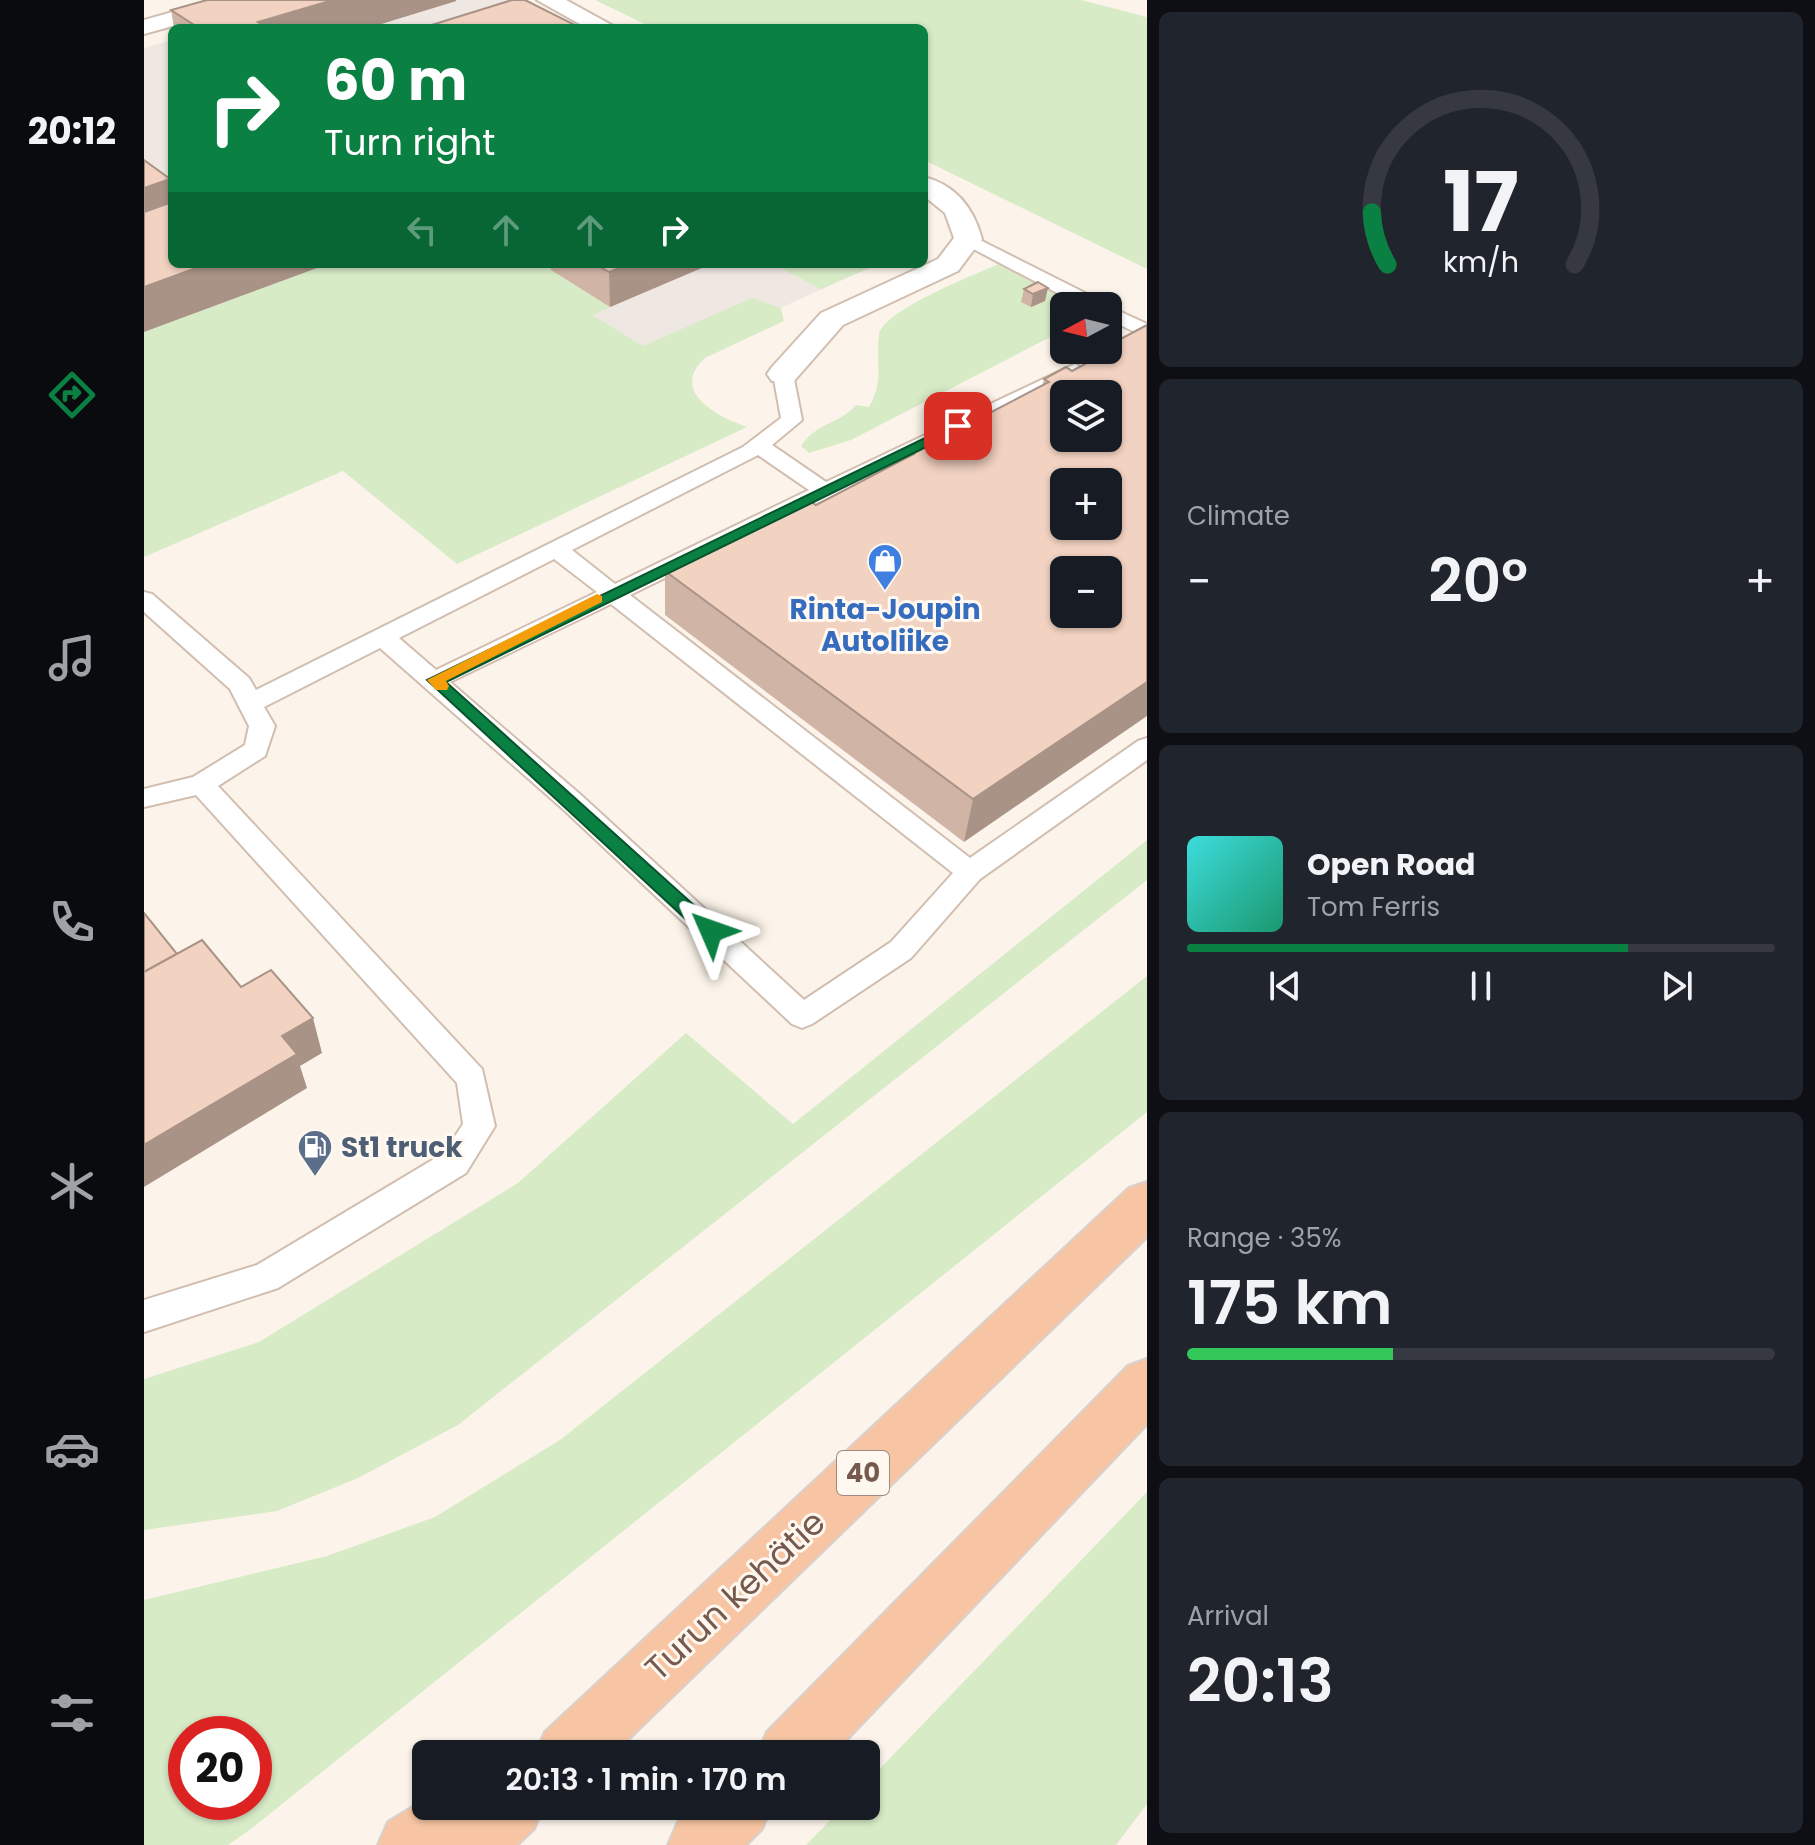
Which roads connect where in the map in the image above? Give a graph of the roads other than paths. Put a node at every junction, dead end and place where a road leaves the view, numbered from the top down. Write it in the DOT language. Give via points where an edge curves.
graph roads {
  1 [pos="240,0"];
  2 [pos="548,0"];
  3 [pos="597,24"];
  4 [pos="144,27"];
  5 [pos="928,187"];
  6 [pos="968,239"];
  7 [pos="1069,292"];
  8 [pos="1122,320"];
  9 [pos="1147,334"];
  10 [pos="1122,347"];
  11 [pos="1087,364"];
  12 [pos="783,374"];
  13 [pos="758,445"];
  14 [pos="823,490"];
  15 [pos="556,549"];
  16 [pos="611,592"];
  17 [pos="144,599"];
  18 [pos="384,638"];
  19 [pos="435,680"];
  20 [pos="251,703"];
  21 [pos="1147,747"];
  22 [pos="201,784"];
  23 [pos="144,798"];
  24 [pos="970,872"];
  25 [pos="1147,1204"];
  26 [pos="144,1316"];
  27 [pos="1147,1385"];
  28 [pos="580,1740"];
  29 [pos="803,1740"];
  30 [pos="452,1820"];
  31 [pos="496,1820"];
  32 [pos="725,1820"];
  33 [pos="411,1845"];
  34 [pos="469,1845"];
  35 [pos="701,1845"];
  1 -- 4 [label="street"];
  2 -- 3 [label="street"];
  5 -- 6 [label="street" via="946,196 963,215"];
  6 -- 7 [label="lane"];
  6 -- 12 [label="street" via="948,265 832,319"];
  8 -- 9 [label="lane"];
  9 -- 10 [label="lane"];
  11 -- 14 [label="lane"];
  12 -- 13 [label="lane" via="792,420"];
  13 -- 14 [label="lane"];
  13 -- 15 [label="lane"];
  14 -- 16 [label="lane"];
  15 -- 16 [label="lane"];
  15 -- 18 [label="lane"];
  16 -- 19 [label="lane"];
  16 -- 24 [label="lane"];
  17 -- 20 [label="lane" via="240,684"];
  18 -- 19 [label="lane"];
  18 -- 20 [label="lane"];
  19 -- 24 [label="lane" via="802,1016 901,950"];
  20 -- 22 [label="lane" via="262,726 256,750"];
  21 -- 24 [label="lane"];
  22 -- 23 [label="lane"];
  22 -- 26 [label="lane" via="471,1078 479,1126 455,1163 266,1277"];
  25 -- 28 [label="highway, Turun kehätie / 40"];
  27 -- 29 [label="highway"];
  30 -- 33 [label="highway"];
  31 -- 34 [label="highway"];
  32 -- 35 [label="highway"];
}
